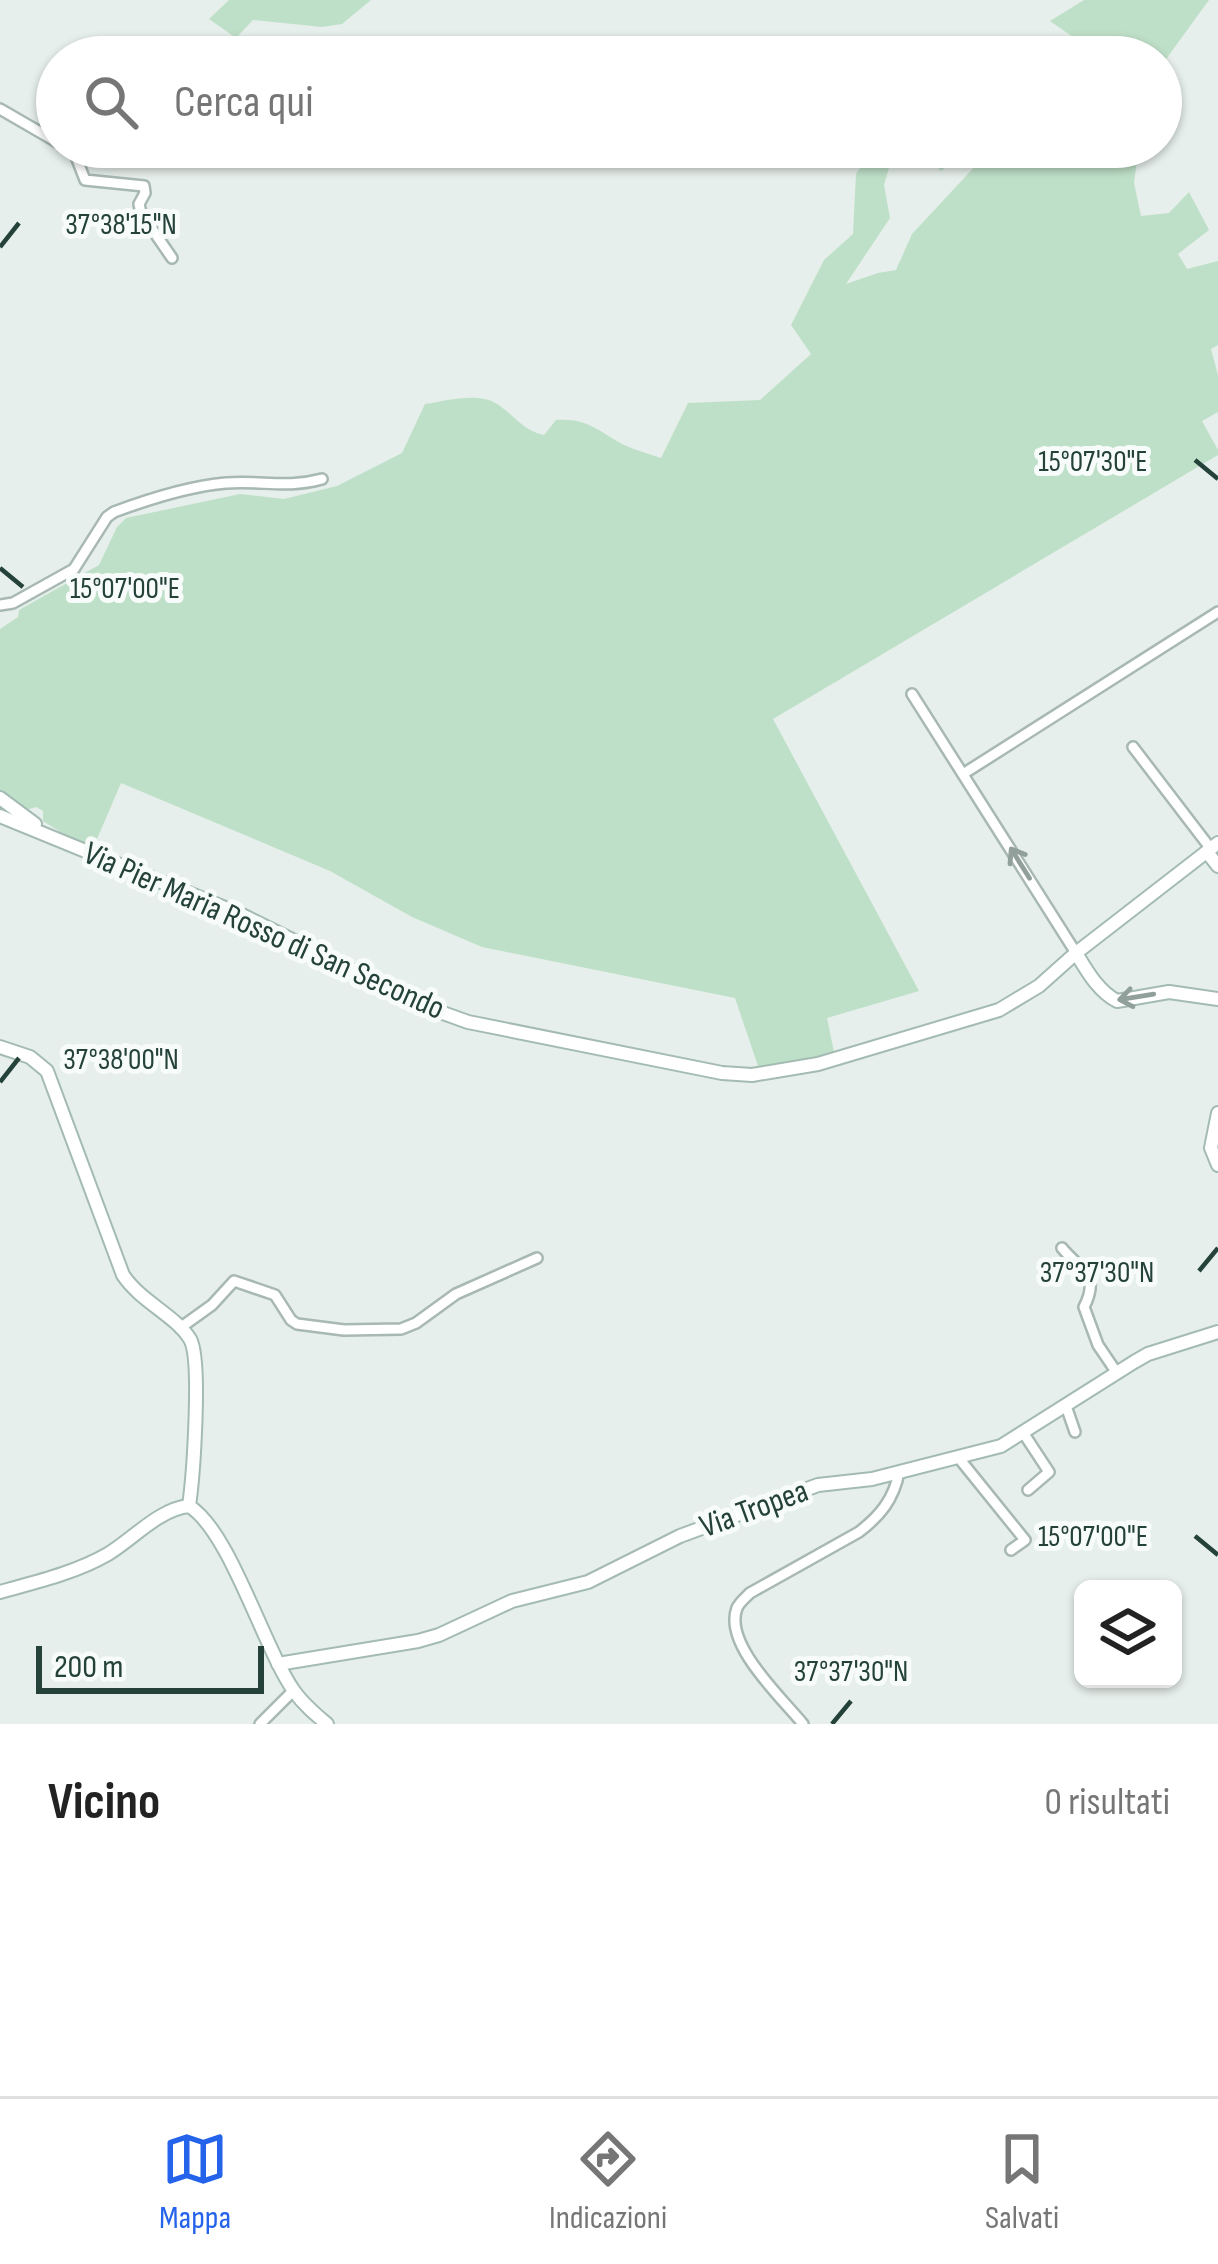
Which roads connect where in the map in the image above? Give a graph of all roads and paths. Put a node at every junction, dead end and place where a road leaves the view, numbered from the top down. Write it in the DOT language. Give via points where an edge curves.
graph roads {
  1 [pos="0,109"];
  2 [pos="36,130"];
  3 [pos="81,168"];
  4 [pos="172,257"];
  5 [pos="322,478"];
  6 [pos="0,605"];
  7 [pos="1218,612"];
  8 [pos="912,694"];
  9 [pos="1132,747"];
  10 [pos="963,774"];
  11 [pos="0,798"];
  12 [pos="0,816"];
  13 [pos="78,848"];
  14 [pos="1212,848"];
  15 [pos="1218,866"];
  16 [pos="1076,953"];
  17 [pos="1218,1004"];
  18 [pos="0,1047"];
  19 [pos="1218,1113"];
  20 [pos="1218,1165"];
  21 [pos="1062,1248"];
  22 [pos="537,1258"];
  23 [pos="180,1328"];
  24 [pos="1218,1331"];
  25 [pos="1117,1373"];
  26 [pos="1066,1406"];
  27 [pos="1075,1432"];
  28 [pos="1024,1434"];
  29 [pos="958,1457"];
  30 [pos="899,1472"];
  31 [pos="1028,1490"];
  32 [pos="189,1506"];
  33 [pos="1011,1550"];
  34 [pos="0,1592"];
  35 [pos="278,1664"];
  36 [pos="293,1690"];
  37 [pos="260,1724"];
  38 [pos="327,1724"];
  39 [pos="803,1724"];
  1 -- 2 [label="street"];
  3 -- 4 [label="street" via="86,180 144,186 139,208"];
  5 -- 6 [label="street" via="213,484 114,512 74,568"];
  7 -- 10 [label="street"];
  8 -- 10 [label="street"];
  9 -- 14 [label="street"];
  16 -- 10 [label="street, one-way"];
  11 -- 13 [label="street"];
  12 -- 13 [label="street, Via Pier Maria Rosso di San Secondo"];
  13 -- 16 [label="street, Via Pier Maria Rosso di San Secondo" via="468,1022 722,1072 818,1064 999,1010"];
  14 -- 15 [label="street"];
  14 -- 16 [label="street, Via Pier Maria Rosso di San Secondo"];
  17 -- 16 [label="street, one-way" via="1169,992 1117,1001"];
  18 -- 23 [label="street" via="47,1071 123,1274"];
  19 -- 20 [label="street" via="1211,1148"];
  21 -- 25 [label="street" via="1088,1272 1084,1307"];
  22 -- 23 [label="street" via="401,1329 297,1324 275,1295 234,1281"];
  23 -- 32 [label="street" via="196,1364"];
  24 -- 25 [label="street, Via Tropea"];
  25 -- 26 [label="street, Via Tropea"];
  26 -- 27 [label="street"];
  26 -- 28 [label="street, Via Tropea"];
  28 -- 29 [label="street, Via Tropea"];
  28 -- 31 [label="street" via="1049,1472"];
  29 -- 30 [label="street, Via Tropea"];
  29 -- 33 [label="street" via="1025,1540"];
  30 -- 35 [label="street, Via Tropea" via="818,1485 680,1535 588,1582 512,1601 418,1642"];
  30 -- 39 [label="street" via="871,1522 737,1607 744,1651"];
  32 -- 34 [label="street" via="86,1565"];
  32 -- 35 [label="street" via="226,1554"];
  35 -- 36 [label="street"];
  36 -- 37 [label="street"];
  36 -- 38 [label="street"];
}
